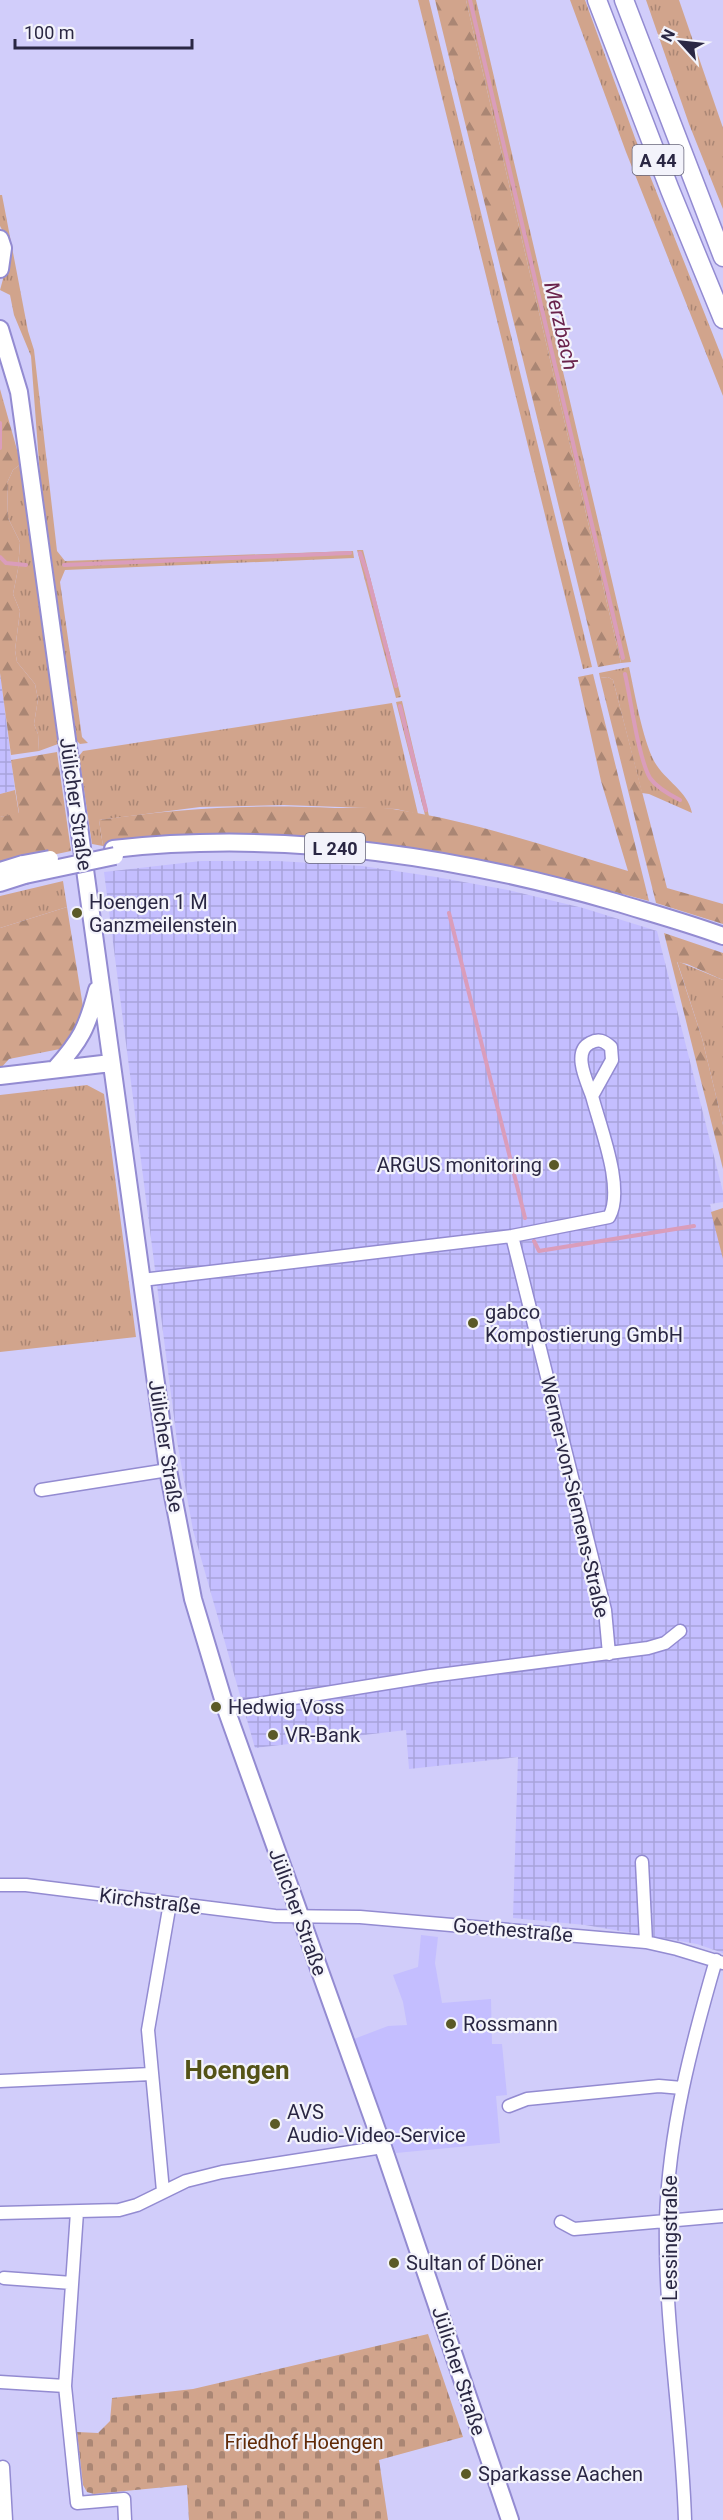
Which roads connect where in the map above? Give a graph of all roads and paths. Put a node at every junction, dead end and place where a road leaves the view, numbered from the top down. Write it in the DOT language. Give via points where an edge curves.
graph roads {
  1 [pos="597,0"];
  2 [pos="624,0"];
  3 [pos="0,239"];
  4 [pos="723,257"];
  5 [pos="0,269"];
  6 [pos="723,319"];
  7 [pos="0,329"];
  8 [pos="0,870"];
  9 [pos="24,870"];
  10 [pos="0,883"];
  11 [pos="719,934"];
  12 [pos="100,980"];
  13 [pos="111,1063"];
  14 [pos="54,1070"];
  15 [pos="0,1076"];
  16 [pos="592,1096"];
  17 [pos="512,1236"];
  18 [pos="142,1280"];
  19 [pos="168,1470"];
  20 [pos="41,1490"];
  21 [pos="680,1631"];
  22 [pos="609,1654"];
  23 [pos="226,1709"];
  24 [pos="642,1862"];
  25 [pos="0,1885"];
  26 [pos="170,1903"];
  27 [pos="299,1916"];
  28 [pos="646,1942"];
  29 [pos="719,1962"];
  30 [pos="152,2074"];
  31 [pos="0,2081"];
  32 [pos="682,2088"];
  33 [pos="509,2106"];
  34 [pos="383,2147"];
  35 [pos="163,2191"];
  36 [pos="77,2212"];
  37 [pos="0,2213"];
  38 [pos="723,2216"];
  39 [pos="561,2222"];
  40 [pos="666,2222"];
  41 [pos="4,2278"];
  42 [pos="72,2283"];
  43 [pos="0,2382"];
  44 [pos="65,2386"];
  45 [pos="3,2467"];
  46 [pos="2,2489"];
  47 [pos="6,2520"];
  48 [pos="125,2520"];
  49 [pos="510,2520"];
  50 [pos="685,2520"];
  1 -- 6 [label="highway, A 44"];
  2 -- 4 [label="highway, A 44"];
  3 -- 5 [label="main road"];
  7 -- 12 [label="main road, Jülicher Straße" via="19,392"];
  8 -- 9 [label="main road, L 240"];
  9 -- 10 [label="main road, L 240"];
  9 -- 11 [label="main road, L 240, bridge" via="167,843 242,842 364,850 441,861 555,885"];
  12 -- 13 [label="main road, Jülicher Straße"];
  12 -- 14 [label="main road" via="90,1018 77,1045"];
  13 -- 14 [label="main road"];
  13 -- 18 [label="main road, Jülicher Straße"];
  14 -- 15 [label="main road"];
  16 -- 17 [label="street" via="614,1181 615,1206 609,1217"];
  17 -- 18 [label="street"];
  17 -- 22 [label="street, Werner-von-Siemens-Straße" via="605,1610"];
  18 -- 19 [label="main road, Jülicher Straße"];
  19 -- 20 [label="street"];
  19 -- 23 [label="main road, Jülicher Straße" via="193,1599"];
  21 -- 22 [label="street" via="665,1643"];
  22 -- 23 [label="street" via="431,1676"];
  23 -- 27 [label="main road, Jülicher Straße"];
  24 -- 28 [label="street"];
  25 -- 26 [label="street, Kirchstraße"];
  26 -- 27 [label="street, Kirchstraße"];
  26 -- 30 [label="street" via="148,2030"];
  27 -- 28 [label="street, Goethestraße" via="371,1918"];
  27 -- 34 [label="main road, Jülicher Straße"];
  28 -- 29 [label="street, Goethestraße"];
  29 -- 32 [label="street, Lessingstraße"];
  30 -- 31 [label="street"];
  30 -- 35 [label="street"];
  32 -- 33 [label="street" via="659,2086 527,2099"];
  32 -- 40 [label="street, Lessingstraße"];
  34 -- 35 [label="street" via="222,2172"];
  34 -- 49 [label="main road, Jülicher Straße"];
  35 -- 36 [label="street" via="119,2210"];
  36 -- 37 [label="street"];
  36 -- 42 [label="street"];
  38 -- 40 [label="street"];
  39 -- 40 [label="street" via="574,2229"];
  40 -- 50 [label="street, Lessingstraße"];
  41 -- 42 [label="street"];
  42 -- 44 [label="street"];
  43 -- 44 [label="street"];
  44 -- 48 [label="street" via="77,2504 124,2499"];
  45 -- 46 [label="street"];
  46 -- 47 [label="street"];
}
